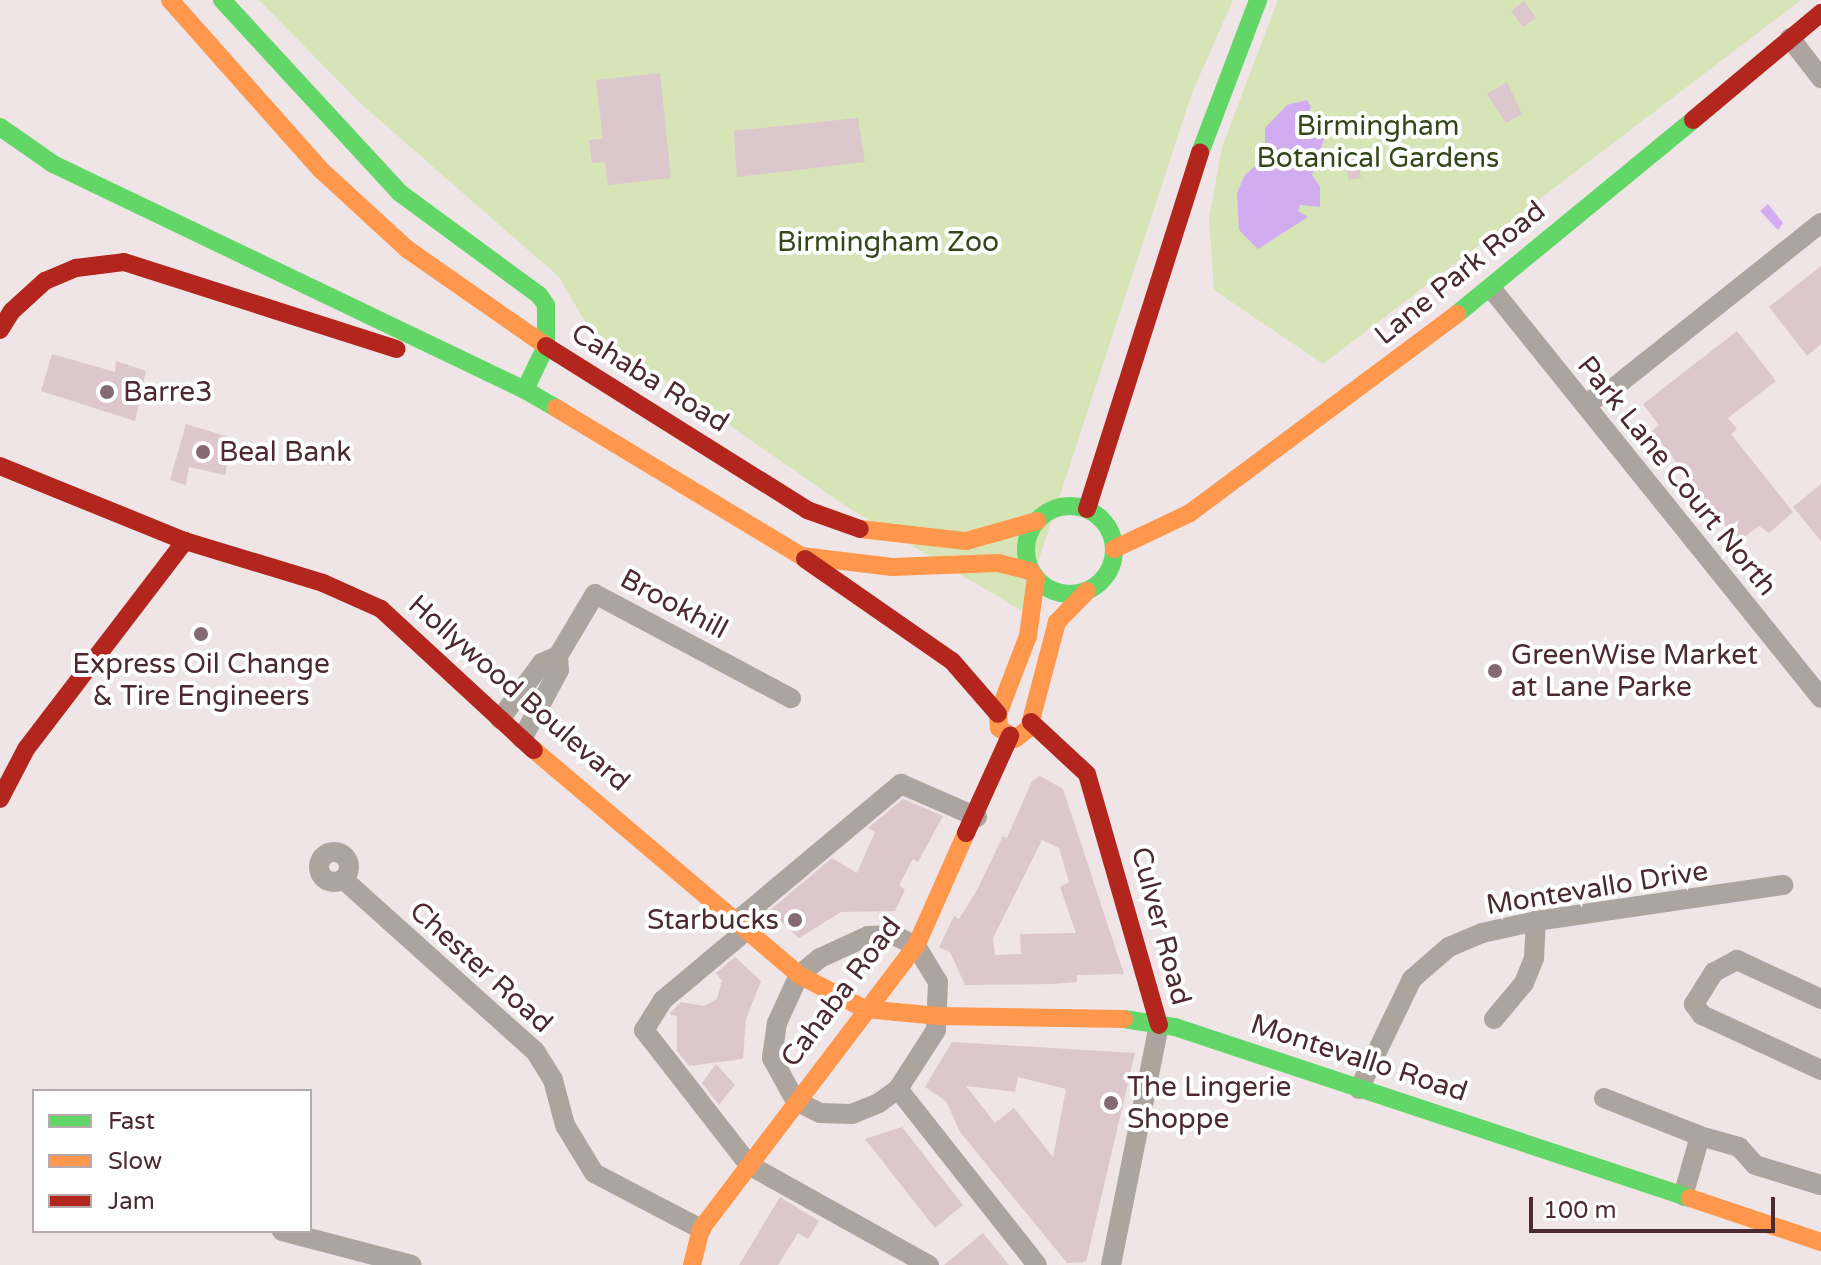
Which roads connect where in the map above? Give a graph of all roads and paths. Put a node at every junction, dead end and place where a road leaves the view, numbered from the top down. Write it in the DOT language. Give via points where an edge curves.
graph roads {
  1 [pos="170,0"];
  2 [pos="222,0"];
  3 [pos="1258,0"];
  4 [pos="1821,13"];
  5 [pos="1790,38"];
  6 [pos="1821,78"];
  7 [pos="0,127"];
  8 [pos="1821,223"];
  9 [pos="1491,288"];
  10 [pos="0,330"];
  11 [pos="546,346"];
  12 [pos="525,390"];
  13 [pos="1584,403"];
  14 [pos="0,466"];
  15 [pos="1087,509"];
  16 [pos="1037,521"];
  17 [pos="185,541"];
  18 [pos="1114,549"];
  19 [pos="801,556"];
  20 [pos="1034,575"];
  21 [pos="1087,591"];
  22 [pos="558,656"];
  23 [pos="791,698"];
  24 [pos="1821,698"];
  25 [pos="998,714"];
  26 [pos="500,719"];
  27 [pos="1031,722"];
  28 [pos="1010,736"];
  29 [pos="522,739"];
  30 [pos="0,799"];
  31 [pos="977,817"];
  32 [pos="343,879"];
  33 [pos="1783,885"];
  34 [pos="1536,921"];
  35 [pos="742,925"];
  36 [pos="916,946"];
  37 [pos="799,975"];
  38 [pos="1821,999"];
  39 [pos="865,1009"];
  40 [pos="939,1016"];
  41 [pos="1494,1019"];
  42 [pos="1159,1025"];
  43 [pos="1821,1070"];
  44 [pos="898,1089"];
  45 [pos="1359,1089"];
  46 [pos="1604,1098"];
  47 [pos="795,1100"];
  48 [pos="1700,1136"];
  49 [pos="749,1165"];
  50 [pos="1821,1185"];
  51 [pos="1683,1196"];
  52 [pos="701,1229"];
  53 [pos="290,1233"];
  54 [pos="1821,1242"];
  55 [pos="412,1265"];
  56 [pos="692,1265"];
  57 [pos="929,1265"];
  58 [pos="1037,1265"];
  59 [pos="1111,1265"];
  1 -- 11 [label="main road, Cahaba Road" via="331,180 407,249"];
  2 -- 11 [label="main road" via="400,193 539,295 546,305"];
  3 -- 15 [label="main road" via="1214,108"];
  4 -- 5 [label="main road, Lane Park Road"];
  5 -- 6 [label="street"];
  5 -- 9 [label="main road, Lane Park Road"];
  7 -- 12 [label="main road" via="53,164"];
  8 -- 13 [label="street" via="1607,393"];
  9 -- 13 [label="street, Park Lane Court North"];
  9 -- 18 [label="main road, Lane Park Road" via="1202,505"];
  10 -- 12 [label="main road" via="12,311 45,281 76,268 124,262"];
  11 -- 12 [label="main road"];
  11 -- 16 [label="main road, Cahaba Road" via="807,510 876,535 966,541"];
  12 -- 19 [label="main road"];
  13 -- 24 [label="street, Park Lane Court North"];
  14 -- 17 [label="main road, Hollywood Boulevard"];
  15 -- 16 [label="main road, Cahaba Road" via="1063,506"];
  15 -- 18 [label="main road" via="1108,528"];
  16 -- 20 [label="main road" via="1027,540"];
  17 -- 26 [label="main road, Hollywood Boulevard" via="323,583 381,609"];
  17 -- 30 [label="main road" via="26,749"];
  18 -- 21 [label="main road" via="1109,569"];
  19 -- 20 [label="main road" via="892,567 998,563"];
  19 -- 25 [label="main road" via="952,661"];
  20 -- 21 [label="main road" via="1055,591"];
  20 -- 25 [label="main road" via="1028,636"];
  21 -- 27 [label="main road" via="1057,622"];
  22 -- 23 [label="street, Brookhill" via="595,594"];
  22 -- 26 [label="street, Brookhill" via="542,663"];
  22 -- 29 [label="street, Brookhill" via="559,670"];
  25 -- 28 [label="main road" via="999,728"];
  26 -- 29 [label="main road, Hollywood Boulevard"];
  27 -- 28 [label="main road" via="1025,736"];
  27 -- 42 [label="main road, Culver Road" via="1087,774"];
  28 -- 31 [label="main road, Cahaba Road"];
  29 -- 35 [label="main road, Hollywood Boulevard"];
  31 -- 35 [label="street" via="901,784"];
  31 -- 36 [label="main road, Cahaba Road"];
  32 -- 52 [label="street, Chester Road" via="535,1051 553,1080 565,1125 594,1173"];
  33 -- 34 [label="street, Montevallo Drive"];
  34 -- 41 [label="street" via="1534,958 1524,983"];
  34 -- 45 [label="street, Montevallo Drive" via="1482,933 1425,963 1412,979"];
  35 -- 37 [label="main road, Hollywood Boulevard"];
  35 -- 49 [label="street" via="648,1017 644,1030"];
  36 -- 37 [label="street" via="894,935 868,936 820,958"];
  36 -- 39 [label="main road, Cahaba Road"];
  36 -- 40 [label="street" via="938,982"];
  37 -- 39 [label="main road, Hollywood Boulevard"];
  37 -- 47 [label="street" via="777,1023 772,1058"];
  38 -- 43 [label="street" via="1737,960 1714,972 1694,1004 1702,1015 1752,1041"];
  39 -- 40 [label="main road, Montevallo Road"];
  39 -- 47 [label="main road, Cahaba Road"];
  40 -- 42 [label="main road, Montevallo Road" via="1017,1013"];
  40 -- 44 [label="street" via="920,1060"];
  42 -- 45 [label="main road, Montevallo Road"];
  42 -- 59 [label="street, Culver Road"];
  44 -- 47 [label="street" via="852,1114 820,1113"];
  44 -- 58 [label="street"];
  45 -- 51 [label="main road, Montevallo Road"];
  46 -- 48 [label="street"];
  47 -- 49 [label="main road, Cahaba Road"];
  48 -- 50 [label="street" via="1739,1147 1755,1165"];
  48 -- 51 [label="street"];
  49 -- 52 [label="main road, Cahaba Road"];
  49 -- 57 [label="street"];
  51 -- 54 [label="main road, Montevallo Road"];
  52 -- 56 [label="main road, Cahaba Road"];
  53 -- 55 [label="street"];
}
